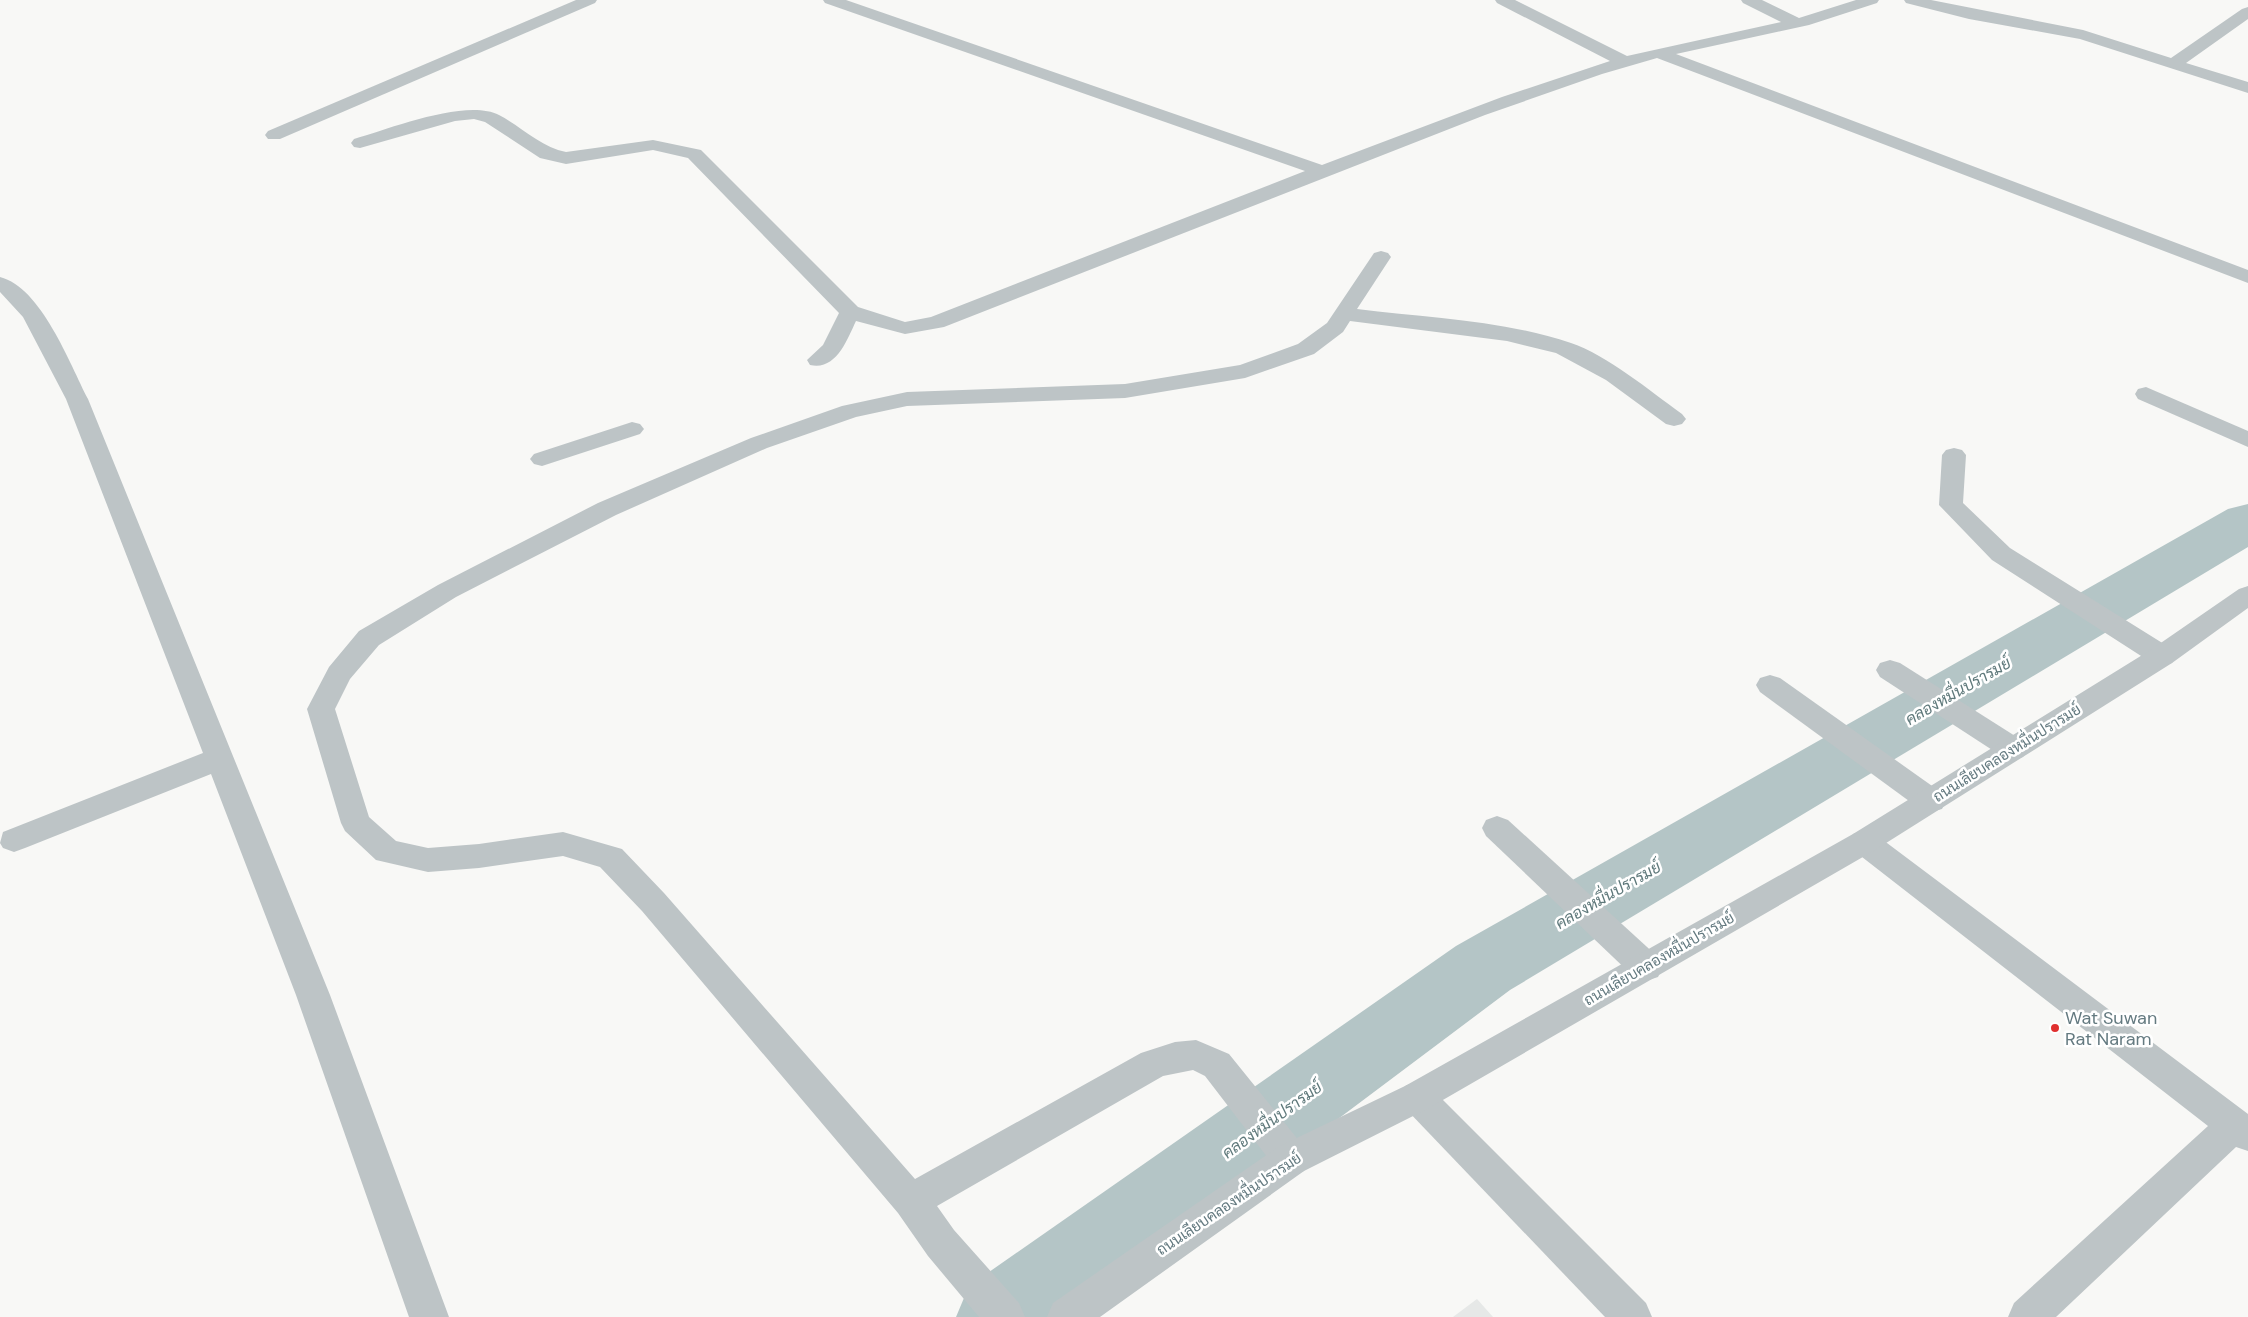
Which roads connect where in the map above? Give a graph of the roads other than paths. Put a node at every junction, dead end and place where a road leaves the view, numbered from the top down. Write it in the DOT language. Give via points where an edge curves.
graph roads {
  1 [pos="589,0"];
  2 [pos="831,0"];
  3 [pos="1503,0"];
  4 [pos="1749,0"];
  5 [pos="1871,0"];
  6 [pos="1912,0"];
  7 [pos="2248,12"];
  8 [pos="1795,22"];
  9 [pos="1658,53"];
  10 [pos="1626,62"];
  11 [pos="2175,63"];
  12 [pos="2248,88"];
  13 [pos="274,135"];
  14 [pos="360,143"];
  15 [pos="1322,171"];
  16 [pos="1381,257"];
  17 [pos="2248,277"];
  18 [pos="0,283"];
  19 [pos="850,312"];
  20 [pos="1344,314"];
  21 [pos="818,360"];
  22 [pos="2146,394"];
  23 [pos="1674,419"];
  24 [pos="632,430"];
  25 [pos="2248,440"];
  26 [pos="1954,455"];
  27 [pos="542,459"];
  28 [pos="2248,595"];
  29 [pos="2162,656"];
  30 [pos="1901,677"];
  31 [pos="1770,686"];
  32 [pos="2012,749"];
  33 [pos="218,759"];
  34 [pos="1930,800"];
  35 [pos="1497,828"];
  36 [pos="14,840"];
  37 [pos="1864,842"];
  38 [pos="1646,967"];
  39 [pos="1417,1097"];
  40 [pos="2241,1130"];
  41 [pos="1291,1159"];
  42 [pos="912,1201"];
  43 [pos="1004,1315"];
  44 [pos="428,1317"];
  45 [pos="1067,1317"];
  46 [pos="1632,1317"];
  47 [pos="2028,1317"];
  1 -- 13 [label="street"];
  2 -- 15 [label="street"];
  3 -- 10 [label="street"];
  4 -- 8 [label="street"];
  5 -- 8 [label="street"];
  6 -- 11 [label="street" via="2083,35"];
  7 -- 11 [label="street"];
  8 -- 9 [label="street"];
  9 -- 10 [label="street"];
  9 -- 17 [label="street"];
  10 -- 15 [label="street" via="1487,108"];
  11 -- 12 [label="street"];
  14 -- 19 [label="street" via="454,116 474,114 491,118 547,154 566,158 653,145 694,154"];
  15 -- 19 [label="street" via="936,322 905,328 881,324"];
  16 -- 20 [label="street"];
  18 -- 33 [label="street" via="8,286 29,309 77,399"];
  19 -- 21 [label="street" via="832,348"];
  20 -- 23 [label="street" via="1507,334 1564,348 1614,375"];
  20 -- 42 [label="street" via="1335,327 1306,349 1245,372 1125,391 908,399 850,411 759,442 607,509 447,591 369,638 339,674 322,709 356,823 387,851 428,860 563,844 611,858 660,909"];
  22 -- 25 [label="street"];
  24 -- 27 [label="street"];
  26 -- 29 [label="street" via="1951,505 2001,554"];
  28 -- 29 [label="street, ถนนเลียบคลองหมื่นปรารมย์"];
  29 -- 32 [label="street, ถนนเลียบคลองหมื่นปรารมย์"];
  30 -- 32 [label="street"];
  31 -- 34 [label="street"];
  32 -- 34 [label="street, ถนนเลียบคลองหมื่นปรารมย์"];
  33 -- 36 [label="street"];
  33 -- 44 [label="street" via="313,995"];
  34 -- 37 [label="street, ถนนเลียบคลองหมื่นปรารมย์"];
  35 -- 38 [label="street"];
  37 -- 38 [label="street, ถนนเลียบคลองหมื่นปรารมย์"];
  37 -- 40 [label="street"];
  38 -- 39 [label="street, ถนนเลียบคลองหมื่นปรารมย์"];
  39 -- 41 [label="street, ถนนเลียบคลองหมื่นปรารมย์"];
  39 -- 46 [label="street"];
  40 -- 47 [label="street"];
  41 -- 42 [label="street" via="1217,1065 1196,1055 1175,1057 1154,1064"];
  41 -- 45 [label="street, ถนนเลียบคลองหมื่นปรารมย์"];
  42 -- 43 [label="street" via="941,1243"];
}
